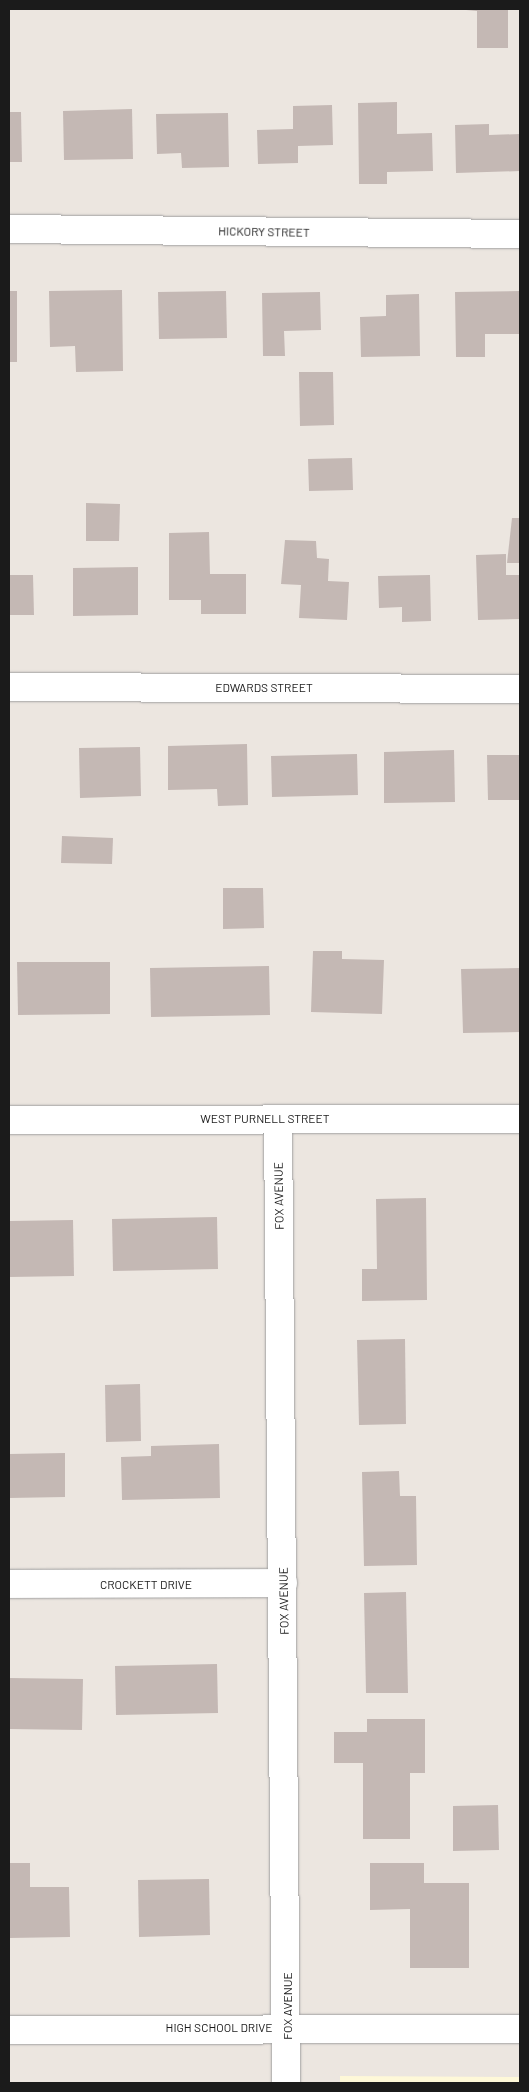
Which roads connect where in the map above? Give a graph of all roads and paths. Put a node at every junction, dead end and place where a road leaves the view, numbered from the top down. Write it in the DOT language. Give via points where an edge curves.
graph roads {
  1 [pos="9,230"];
  2 [pos="520,234"];
  3 [pos="9,687"];
  4 [pos="520,689"];
  5 [pos="278,1119"];
  6 [pos="520,1119"];
  7 [pos="9,1120"];
  8 [pos="283,1583"];
  9 [pos="9,1584"];
  10 [pos="289,2028"];
  11 [pos="520,2029"];
  12 [pos="9,2030"];
  13 [pos="286,2083"];
  1 -- 2 [label="street, HICKORY STREET"];
  3 -- 4 [label="street, EDWARDS STREET"];
  5 -- 6 [label="street, WEST PURNELL STREET"];
  5 -- 7 [label="street, WEST PURNELL STREET"];
  5 -- 8 [label="street, FOX AVENUE"];
  8 -- 9 [label="street, CROCKETT DRIVE"];
  8 -- 10 [label="street, FOX AVENUE"];
  10 -- 11 [label="street, HIGH SCHOOL DRIVE"];
  10 -- 12 [label="street, HIGH SCHOOL DRIVE"];
  10 -- 13 [label="street, FOX AVENUE"];
}
